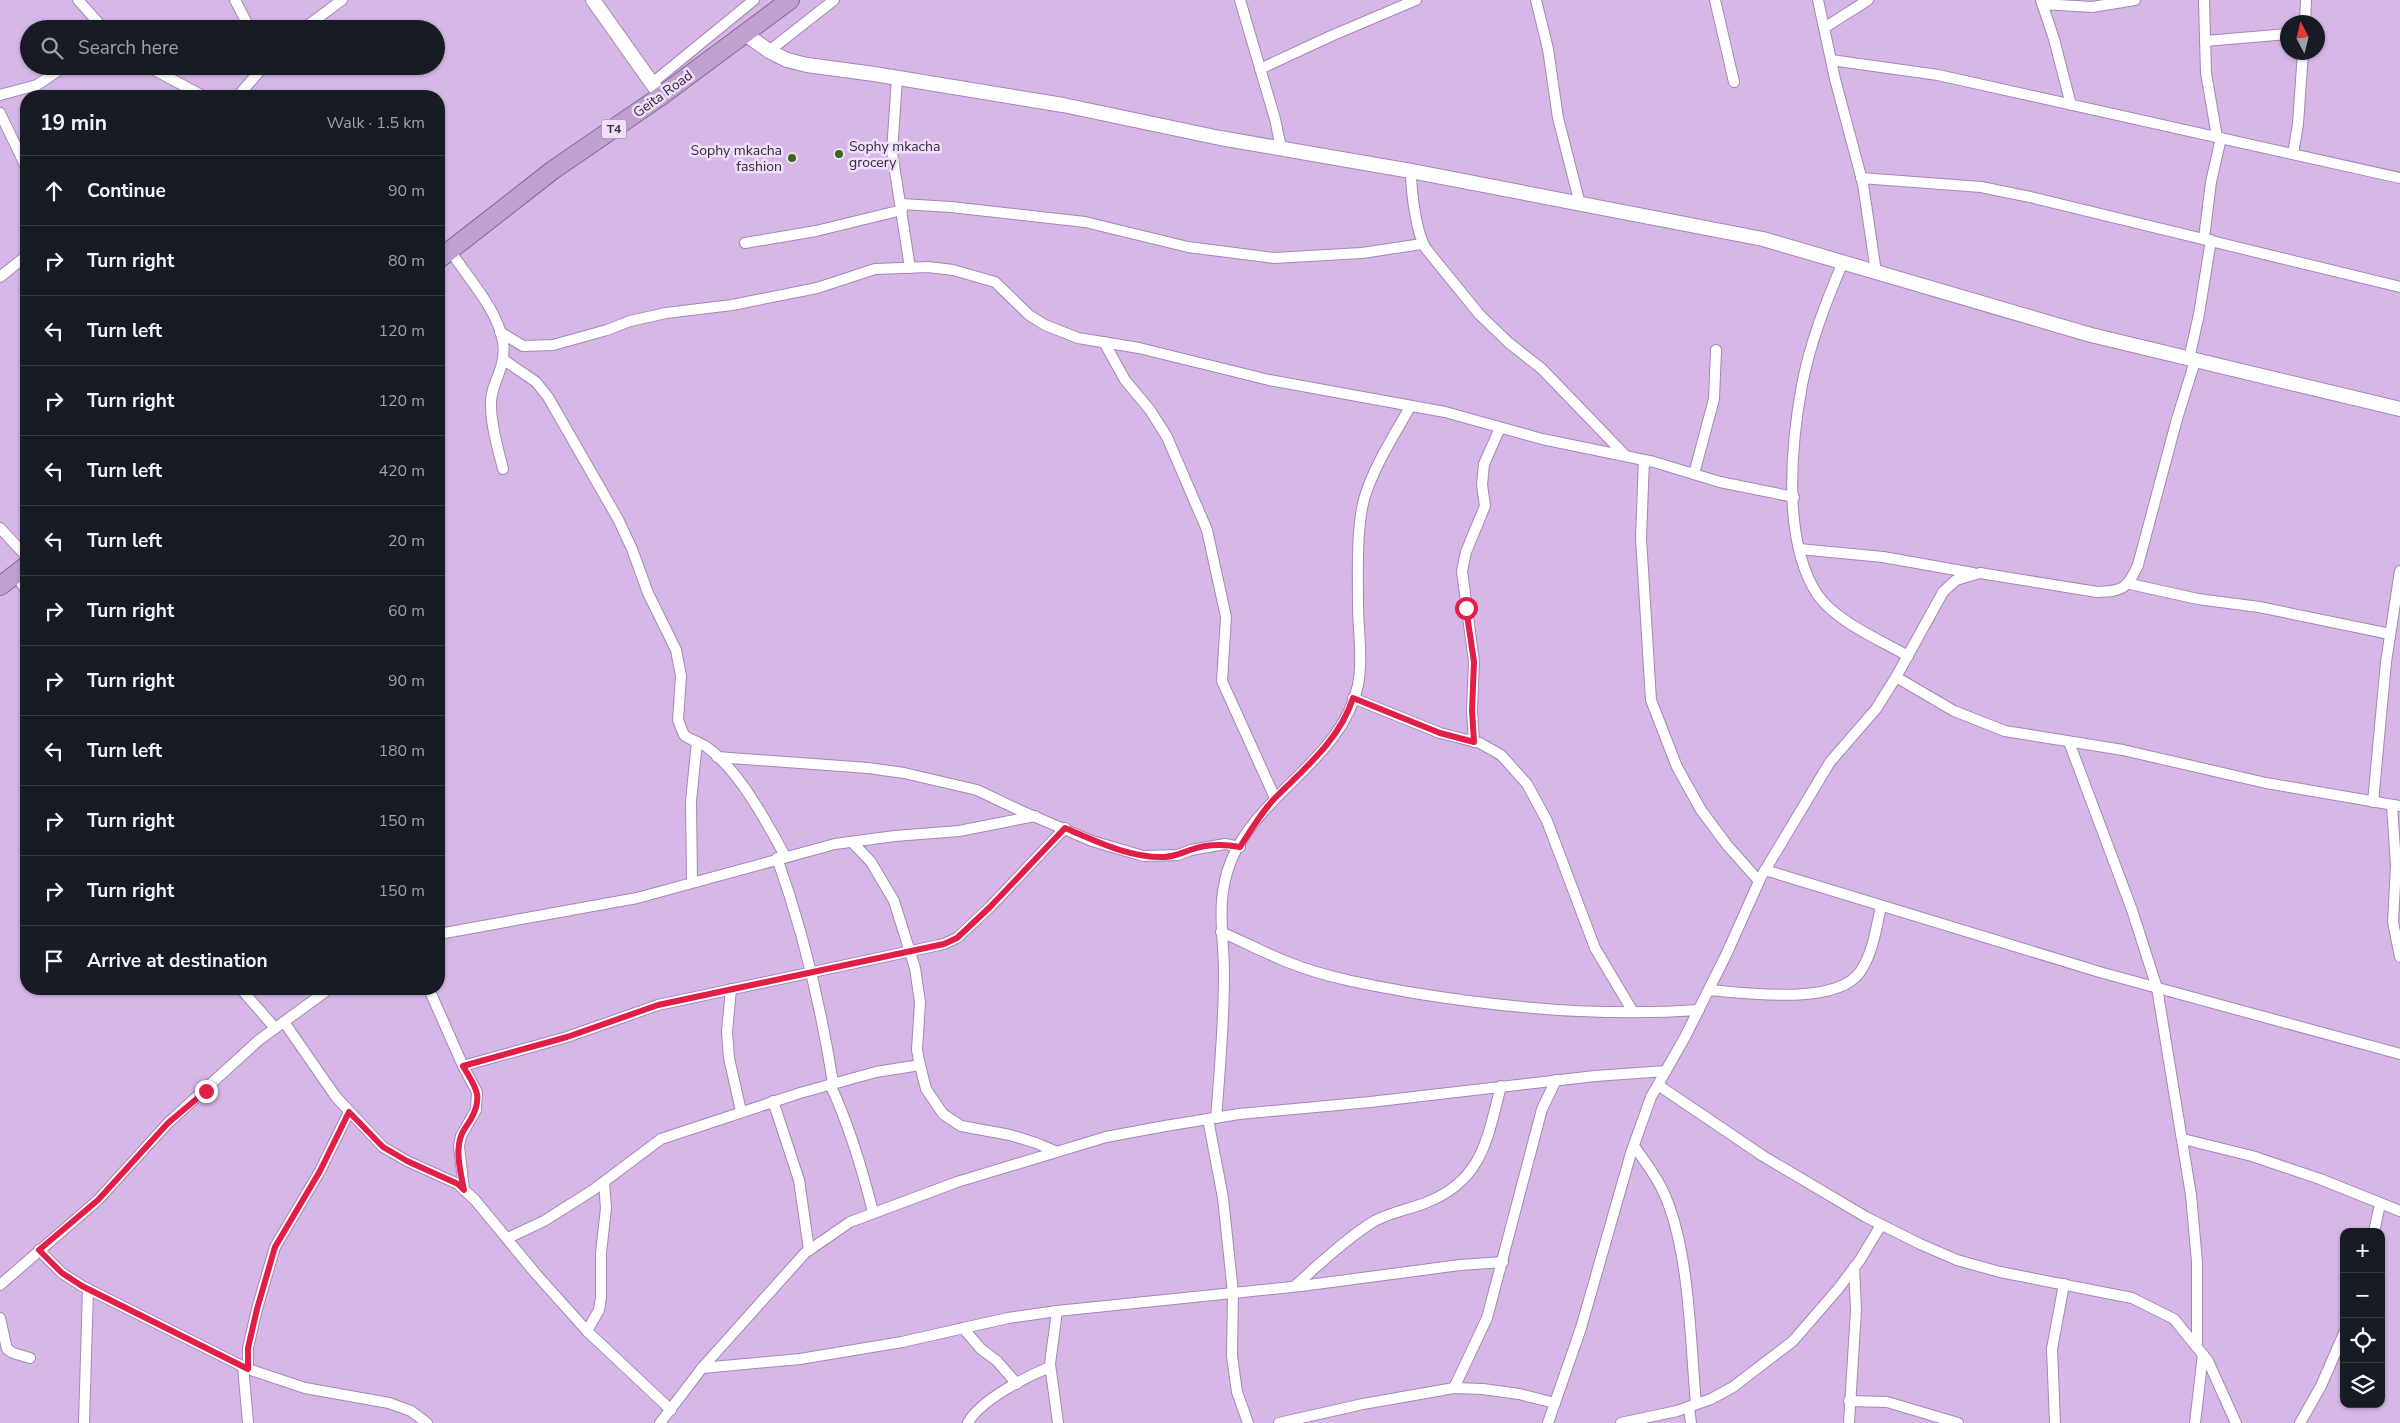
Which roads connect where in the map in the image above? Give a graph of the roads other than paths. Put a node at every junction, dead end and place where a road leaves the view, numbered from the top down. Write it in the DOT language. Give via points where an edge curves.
graph roads {
  1 [pos="78,0"];
  2 [pos="235,0"];
  3 [pos="342,0"];
  4 [pos="592,0"];
  5 [pos="754,0"];
  6 [pos="790,0"];
  7 [pos="834,0"];
  8 [pos="1240,0"];
  9 [pos="1416,0"];
  10 [pos="1536,0"];
  11 [pos="1715,0"];
  12 [pos="1818,0"];
  13 [pos="1868,0"];
  14 [pos="2135,0"];
  15 [pos="2204,0"];
  16 [pos="2306,0"];
  17 [pos="2041,2"];
  18 [pos="2305,15"];
  19 [pos="94,20"];
  20 [pos="245,20"];
  21 [pos="315,20"];
  22 [pos="1824,28"];
  23 [pos="744,33"];
  24 [pos="2280,35"];
  25 [pos="2205,41"];
  26 [pos="768,51"];
  27 [pos="1831,60"];
  28 [pos="2302,60"];
  29 [pos="1260,69"];
  30 [pos="51,75"];
  31 [pos="164,75"];
  32 [pos="256,75"];
  33 [pos="896,78"];
  34 [pos="1734,82"];
  35 [pos="192,90"];
  36 [pos="243,90"];
  37 [pos="656,90"];
  38 [pos="0,95"];
  39 [pos="2071,105"];
  40 [pos="0,113"];
  41 [pos="2219,137"];
  42 [pos="1281,148"];
  43 [pos="20,154"];
  44 [pos="2293,154"];
  45 [pos="1411,171"];
  46 [pos="1861,178"];
  47 [pos="2400,178"];
  48 [pos="1580,204"];
  49 [pos="902,207"];
  50 [pos="2207,239"];
  51 [pos="745,243"];
  52 [pos="1422,244"];
  53 [pos="445,253"];
  54 [pos="445,255"];
  55 [pos="20,262"];
  56 [pos="1843,262"];
  57 [pos="910,268"];
  58 [pos="1876,272"];
  59 [pos="0,277"];
  60 [pos="2400,287"];
  61 [pos="500,332"];
  62 [pos="1104,342"];
  63 [pos="1716,350"];
  64 [pos="504,360"];
  65 [pos="2192,360"];
  66 [pos="1410,406"];
  67 [pos="2400,409"];
  68 [pos="1500,428"];
  69 [pos="1626,456"];
  70 [pos="1644,460"];
  71 [pos="503,469"];
  72 [pos="1694,474"];
  73 [pos="1794,497"];
  74 [pos="0,528"];
  75 [pos="1799,549"];
  76 [pos="20,550"];
  77 [pos="20,571"];
  78 [pos="2400,571"];
  79 [pos="1976,574"];
  80 [pos="2130,584"];
  81 [pos="0,586"];
  82 [pos="2390,634"];
  83 [pos="1908,656"];
  84 [pos="1896,678"];
  85 [pos="1353,698"];
  86 [pos="697,742"];
  87 [pos="1474,742"];
  88 [pos="2070,742"];
  89 [pos="717,757"];
  90 [pos="1275,798"];
  91 [pos="2373,802"];
  92 [pos="2396,806"];
  93 [pos="1035,816"];
  94 [pos="1065,828"];
  95 [pos="852,842"];
  96 [pos="1240,847"];
  97 [pos="781,857"];
  98 [pos="1765,870"];
  99 [pos="1759,881"];
  100 [pos="692,882"];
  101 [pos="1881,906"];
  102 [pos="445,932"];
  103 [pos="1221,932"];
  104 [pos="910,950"];
  105 [pos="2400,957"];
  106 [pos="810,972"];
  107 [pos="2156,988"];
  108 [pos="731,989"];
  109 [pos="1709,990"];
  110 [pos="247,995"];
  111 [pos="321,995"];
  112 [pos="432,995"];
  113 [pos="1699,1010"];
  114 [pos="1633,1012"];
  115 [pos="279,1025"];
  116 [pos="2400,1052"];
  117 [pos="920,1065"];
  118 [pos="463,1066"];
  119 [pos="1666,1071"];
  120 [pos="1556,1080"];
  121 [pos="831,1084"];
  122 [pos="1501,1086"];
  123 [pos="1658,1086"];
  124 [pos="773,1101"];
  125 [pos="741,1111"];
  126 [pos="349,1112"];
  127 [pos="1212,1118"];
  128 [pos="2183,1138"];
  129 [pos="1634,1146"];
  130 [pos="1055,1152"];
  131 [pos="604,1182"];
  132 [pos="464,1190"];
  133 [pos="2380,1204"];
  134 [pos="2400,1211"];
  135 [pos="872,1212"];
  136 [pos="1881,1225"];
  137 [pos="2375,1228"];
  138 [pos="508,1238"];
  139 [pos="39,1250"];
  140 [pos="809,1250"];
  141 [pos="1503,1262"];
  142 [pos="1854,1267"];
  143 [pos="2064,1284"];
  144 [pos="0,1285"];
  145 [pos="1296,1286"];
  146 [pos="88,1289"];
  147 [pos="1233,1293"];
  148 [pos="1057,1311"];
  149 [pos="0,1318"];
  150 [pos="963,1328"];
  151 [pos="587,1331"];
  152 [pos="2340,1343"];
  153 [pos="2200,1351"];
  154 [pos="30,1358"];
  155 [pos="1050,1367"];
  156 [pos="245,1368"];
  157 [pos="702,1368"];
  158 [pos="1017,1384"];
  159 [pos="1454,1388"];
  160 [pos="1849,1401"];
  161 [pos="1555,1403"];
  162 [pos="1693,1405"];
  163 [pos="671,1410"];
  164 [pos="1552,1422"];
  165 [pos="84,1423"];
  166 [pos="248,1423"];
  167 [pos="428,1423"];
  168 [pos="660,1423"];
  169 [pos="968,1423"];
  170 [pos="1058,1423"];
  171 [pos="1248,1423"];
  172 [pos="1279,1423"];
  173 [pos="1621,1423"];
  174 [pos="1691,1423"];
  175 [pos="1849,1423"];
  176 [pos="1958,1423"];
  177 [pos="2055,1423"];
  178 [pos="2195,1423"];
  179 [pos="2236,1423"];
  180 [pos="2300,1423"];
  1 -- 19 [label="street"];
  2 -- 20 [label="street"];
  3 -- 21 [label="street"];
  4 -- 37 [label="street"];
  5 -- 37 [label="street"];
  6 -- 23 [label="highway, Geita Road / T4"];
  7 -- 26 [label="street"];
  8 -- 29 [label="street"];
  9 -- 29 [label="street"];
  10 -- 48 [label="street" via="1548,49 1558,118"];
  11 -- 34 [label="street"];
  12 -- 22 [label="street"];
  13 -- 22 [label="street"];
  14 -- 17 [label="street" via="2092,7"];
  15 -- 25 [label="street"];
  16 -- 18 [label="street"];
  17 -- 39 [label="street"];
  22 -- 27 [label="street"];
  23 -- 26 [label="street"];
  23 -- 37 [label="highway, Geita Road / T4"];
  24 -- 25 [label="street"];
  25 -- 41 [label="street" via="2209,96"];
  26 -- 33 [label="street" via="807,65"];
  27 -- 39 [label="street" via="1938,75"];
  27 -- 46 [label="street"];
  28 -- 44 [label="street"];
  29 -- 42 [label="street"];
  30 -- 38 [label="street" via="37,85"];
  31 -- 35 [label="street"];
  32 -- 36 [label="street"];
  33 -- 42 [label="street"];
  33 -- 49 [label="street" via="892,152"];
  37 -- 53 [label="highway, Geita Road / T4"];
  39 -- 41 [label="street"];
  40 -- 43 [label="street"];
  41 -- 44 [label="street"];
  41 -- 50 [label="street" via="2211,182"];
  42 -- 45 [label="street"];
  44 -- 47 [label="street"];
  45 -- 48 [label="street"];
  45 -- 52 [label="street"];
  46 -- 50 [label="street" via="1981,187"];
  46 -- 58 [label="street"];
  48 -- 56 [label="street" via="1763,239"];
  49 -- 51 [label="street" via="816,231"];
  49 -- 52 [label="street" via="950,207 1086,222 1188,247 1274,258 1362,253"];
  49 -- 57 [label="street"];
  50 -- 60 [label="street"];
  50 -- 65 [label="street"];
  52 -- 69 [label="street" via="1479,314 1542,369"];
  54 -- 61 [label="street" via="495,318"];
  55 -- 59 [label="street"];
  56 -- 58 [label="street"];
  56 -- 73 [label="street" via="1820,321 1802,385 1795,442"];
  57 -- 61 [label="street" via="875,269 817,288 732,305 666,313 552,345 523,346"];
  57 -- 62 [label="street" via="953,270 995,282 1029,315 1045,325 1078,338"];
  58 -- 65 [label="street" via="2091,335"];
  61 -- 64 [label="street"];
  62 -- 66 [label="street" via="1268,380"];
  62 -- 90 [label="street" via="1125,380 1168,437 1207,530 1226,617 1222,681"];
  63 -- 72 [label="street" via="1714,398"];
  64 -- 71 [label="street" via="491,405"];
  64 -- 86 [label="street" via="536,382 548,397 618,520 676,650 680,676 680,729 684,736"];
  65 -- 67 [label="street"];
  65 -- 80 [label="street" via="2138,565"];
  66 -- 68 [label="street"];
  66 -- 85 [label="street" via="1365,497 1359,550 1360,659 1358,685"];
  68 -- 69 [label="street"];
  68 -- 87 [label="street" via="1484,464 1484,506 1462,571 1474,662"];
  69 -- 70 [label="street"];
  70 -- 72 [label="street"];
  70 -- 99 [label="street" via="1641,538 1651,700 1677,767 1701,810"];
  72 -- 73 [label="street"];
  73 -- 75 [label="street"];
  74 -- 76 [label="street"];
  75 -- 79 [label="street" via="1883,557"];
  75 -- 83 [label="street" via="1818,595 1831,609"];
  77 -- 81 [label="highway"];
  78 -- 82 [label="street"];
  79 -- 80 [label="street" via="2097,592 2116,592"];
  79 -- 83 [label="street" via="1956,580 1942,592"];
  80 -- 82 [label="street"];
  82 -- 91 [label="street"];
  83 -- 84 [label="street"];
  84 -- 88 [label="street" via="1954,711 2005,731"];
  84 -- 98 [label="street" via="1876,709 1830,762"];
  85 -- 87 [label="street" via="1440,733"];
  85 -- 90 [label="street" via="1349,712 1320,755"];
  86 -- 89 [label="street"];
  86 -- 100 [label="street" via="691,801"];
  87 -- 114 [label="street" via="1501,755 1527,784 1547,821 1595,948"];
  88 -- 91 [label="street"];
  88 -- 107 [label="street" via="2132,910"];
  89 -- 93 [label="street" via="904,773 977,790"];
  89 -- 97 [label="street" via="758,810"];
  90 -- 96 [label="street"];
  91 -- 92 [label="street"];
  92 -- 105 [label="street" via="2393,922"];
  93 -- 94 [label="street"];
  93 -- 95 [label="street" via="959,831"];
  94 -- 96 [label="street" via="1092,841 1143,856 1178,855 1225,844"];
  94 -- 104 [label="street" via="957,938 944,944"];
  95 -- 97 [label="street"];
  95 -- 104 [label="street" via="884,881"];
  96 -- 103 [label="street" via="1232,860 1222,892"];
  97 -- 100 [label="street"];
  97 -- 106 [label="street"];
  98 -- 99 [label="street"];
  98 -- 101 [label="street"];
  99 -- 109 [label="street"];
  100 -- 102 [label="street" via="593,908"];
  101 -- 107 [label="street"];
  101 -- 109 [label="street" via="1869,955 1859,973 1849,982 1824,991 1772,995"];
  103 -- 114 [label="street" via="1291,963 1339,978 1513,1007"];
  103 -- 127 [label="street" via="1224,974 1221,1066"];
  104 -- 106 [label="street"];
  104 -- 117 [label="street" via="920,1002 917,1050"];
  106 -- 108 [label="street"];
  106 -- 121 [label="street" via="822,1022"];
  107 -- 116 [label="street"];
  107 -- 128 [label="street"];
  108 -- 118 [label="street" via="658,1005 575,1034"];
  108 -- 125 [label="street" via="727,1032 729,1058"];
  109 -- 113 [label="street"];
  110 -- 115 [label="street"];
  111 -- 115 [label="street"];
  112 -- 118 [label="street"];
  113 -- 114 [label="street"];
  113 -- 119 [label="street"];
  115 -- 126 [label="street"];
  115 -- 139 [label="street" via="168,1123 98,1200"];
  117 -- 121 [label="street"];
  117 -- 130 [label="street" via="926,1088 952,1122 1036,1143"];
  118 -- 132 [label="street" via="478,1098 476,1110 461,1136"];
  119 -- 120 [label="street"];
  119 -- 123 [label="street"];
  120 -- 122 [label="street"];
  120 -- 141 [label="street" via="1542,1109"];
  121 -- 124 [label="street"];
  121 -- 135 [label="street" via="858,1157"];
  122 -- 127 [label="street"];
  122 -- 145 [label="street" via="1485,1148 1467,1177 1426,1203 1372,1222"];
  123 -- 129 [label="street"];
  123 -- 136 [label="street" via="1763,1156"];
  124 -- 125 [label="street"];
  124 -- 140 [label="street" via="799,1180"];
  125 -- 131 [label="street" via="661,1139"];
  126 -- 132 [label="street" via="383,1147"];
  126 -- 156 [label="street" via="320,1171 275,1247 255,1317"];
  127 -- 130 [label="street" via="1106,1137"];
  127 -- 147 [label="street"];
  128 -- 133 [label="street" via="2252,1156"];
  128 -- 153 [label="street" via="2197,1262"];
  129 -- 161 [label="street" via="1581,1328"];
  129 -- 162 [label="street" via="1661,1187 1677,1232 1685,1280"];
  130 -- 135 [label="street"];
  131 -- 138 [label="street" via="544,1221"];
  131 -- 151 [label="street" via="606,1208 601,1298 599,1310"];
  132 -- 138 [label="street"];
  133 -- 134 [label="street"];
  133 -- 137 [label="street"];
  135 -- 140 [label="street" via="832,1232"];
  136 -- 142 [label="street"];
  136 -- 143 [label="street" via="1957,1260"];
  138 -- 151 [label="street"];
  139 -- 144 [label="street"];
  139 -- 146 [label="street" via="62,1273"];
  140 -- 157 [label="street"];
  141 -- 145 [label="street" via="1460,1264"];
  141 -- 159 [label="street" via="1487,1318"];
  142 -- 160 [label="street" via="1856,1310"];
  142 -- 162 [label="street" via="1793,1341 1734,1387"];
  143 -- 153 [label="street" via="2132,1298 2174,1319"];
  143 -- 177 [label="street" via="2052,1349"];
  145 -- 147 [label="street"];
  146 -- 156 [label="street"];
  146 -- 165 [label="street"];
  147 -- 148 [label="street"];
  147 -- 171 [label="street" via="1232,1356 1237,1392"];
  148 -- 150 [label="street"];
  148 -- 155 [label="street"];
  149 -- 154 [label="street" via="7,1349"];
  150 -- 157 [label="street" via="800,1359"];
  150 -- 158 [label="street"];
  151 -- 163 [label="street"];
  152 -- 180 [label="street" via="2322,1386"];
  153 -- 178 [label="street"];
  153 -- 179 [label="street" via="2228,1401"];
  155 -- 158 [label="street"];
  155 -- 170 [label="street"];
  156 -- 166 [label="street"];
  156 -- 167 [label="street" via="305,1388 389,1403"];
  157 -- 163 [label="street"];
  158 -- 169 [label="street" via="981,1408"];
  159 -- 161 [label="street" via="1492,1390"];
  159 -- 172 [label="street"];
  160 -- 175 [label="street"];
  160 -- 176 [label="street" via="1887,1402"];
  161 -- 164 [label="street"];
  162 -- 173 [label="street"];
  162 -- 174 [label="street"];
  163 -- 168 [label="street"];
}
